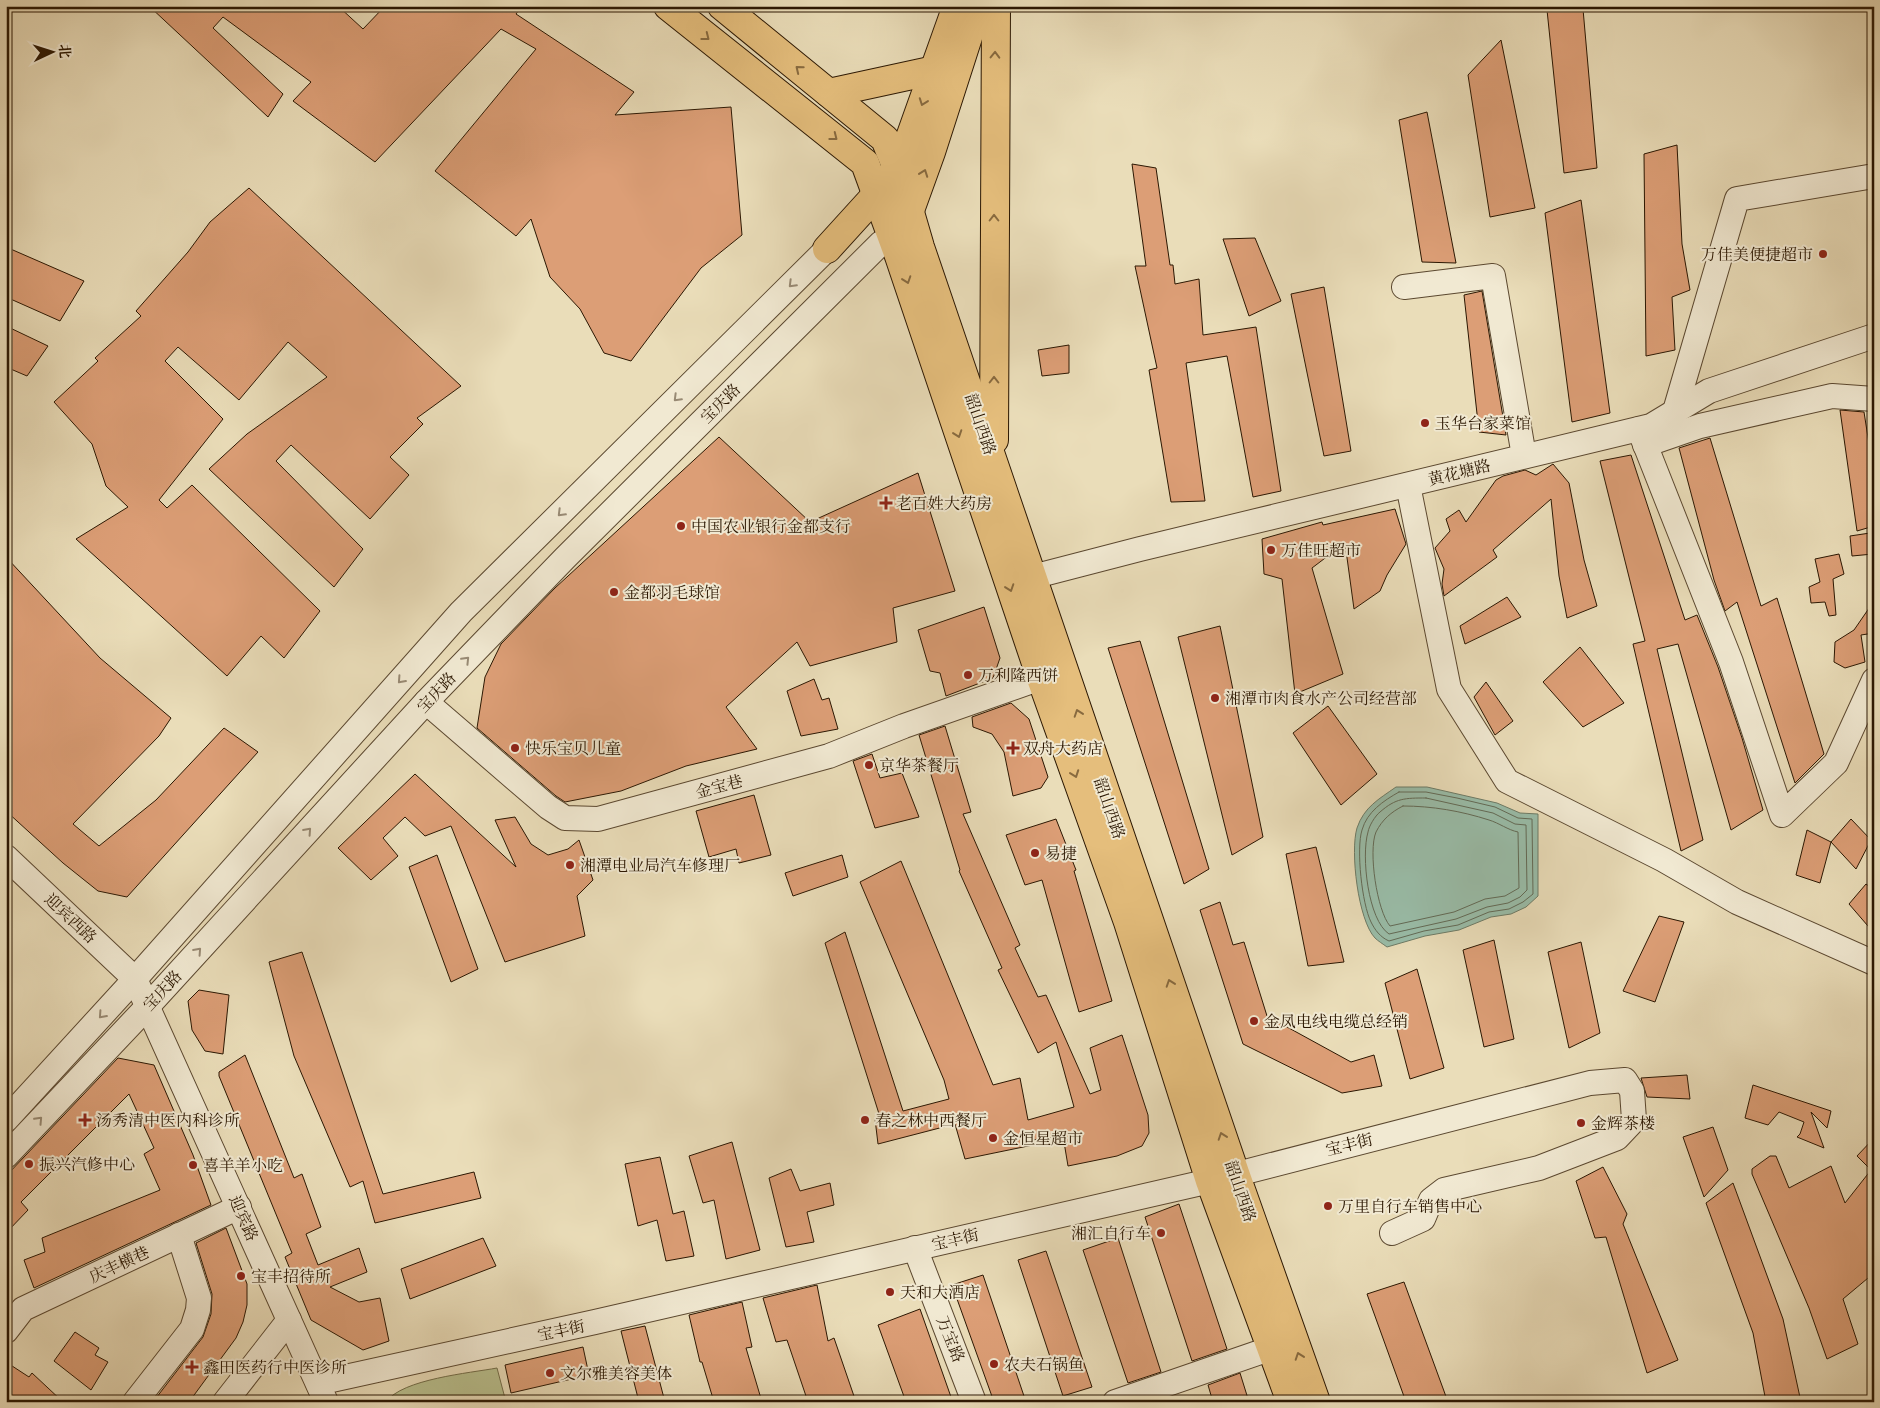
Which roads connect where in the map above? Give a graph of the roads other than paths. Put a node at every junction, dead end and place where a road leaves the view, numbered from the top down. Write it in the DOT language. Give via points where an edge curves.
graph roads {
  1 [pos="668,6"];
  2 [pos="722,6"];
  3 [pos="957,6"];
  4 [pos="978,6"];
  5 [pos="996,6"];
  6 [pos="934,70"];
  7 [pos="829,93"];
  8 [pos="897,168"];
  9 [pos="1874,176"];
  10 [pos="877,194"];
  11 [pos="909,213"];
  12 [pos="886,238"];
  13 [pos="827,249"];
  14 [pos="1404,287"];
  15 [pos="1874,336"];
  16 [pos="1874,399"];
  17 [pos="1675,411"];
  18 [pos="1642,437"];
  19 [pos="1524,456"];
  20 [pos="994,464"];
  21 [pos="1408,484"];
  22 [pos="1032,577"];
  23 [pos="1041,678"];
  24 [pos="1874,680"];
  25 [pos="426,702"];
  26 [pos="6,857"];
  27 [pos="1874,963"];
  28 [pos="136,979"];
  29 [pos="148,1006"];
  30 [pos="6,1120"];
  31 [pos="6,1156"];
  32 [pos="1223,1177"];
  33 [pos="239,1207"];
  34 [pos="1392,1232"];
  35 [pos="179,1235"];
  36 [pos="915,1248"];
  37 [pos="289,1320"];
  38 [pos="6,1331"];
  39 [pos="1272,1348"];
  40 [pos="322,1392"];
  41 [pos="135,1402"];
  42 [pos="225,1402"];
  43 [pos="974,1402"];
  44 [pos="1115,1402"];
  45 [pos="1291,1402"];
  46 [pos="1316,1402"];
  1 -- 10 [label="main road, 韶山西路, one-way" via="865,163"];
  7 -- 2 [label="main road, 韶山西路, one-way"];
  3 -- 6 [label="main road"];
  11 -- 4 [label="main road, one-way"];
  20 -- 5 [label="main road, one-way"];
  6 -- 7 [label="main road"];
  6 -- 8 [label="main road, one-way"];
  7 -- 8 [label="main road, 韶山西路" via="886,139"];
  8 -- 10 [label="main road"];
  8 -- 11 [label="main road, 韶山西路"];
  9 -- 17 [label="street" via="1736,199"];
  10 -- 12 [label="main road, 韶山西路"];
  10 -- 13 [label="main road"];
  11 -- 12 [label="main road"];
  11 -- 20 [label="main road, 韶山西路"];
  12 -- 23 [label="main road, 韶山西路, one-way"];
  25 -- 12 [label="street, 宝庆路, one-way" via="579,544"];
  13 -- 28 [label="street, 宝庆路, one-way" via="461,612"];
  14 -- 19 [label="street" via="1493,276"];
  15 -- 17 [label="street, 黄花塘路" via="1709,391"];
  16 -- 18 [label="street" via="1832,396"];
  17 -- 18 [label="street, 黄花塘路" via="1651,426"];
  18 -- 19 [label="street, 黄花塘路"];
  18 -- 24 [label="street" via="1731,662 1782,815 1836,763"];
  19 -- 21 [label="street, 黄花塘路"];
  20 -- 22 [label="main road, 韶山西路"];
  21 -- 22 [label="street, 黄花塘路"];
  21 -- 27 [label="street" via="1449,689 1507,781 1664,860 1737,902"];
  32 -- 22 [label="main road, 韶山西路, one-way"];
  23 -- 25 [label="street, 金宝巷" via="829,756 598,819 565,818 548,807"];
  23 -- 32 [label="main road, 韶山西路, one-way"];
  29 -- 25 [label="street, 宝庆路, one-way"];
  26 -- 28 [label="street, 迎宾西路"];
  28 -- 29 [label="street, 迎宾路"];
  28 -- 30 [label="street, 宝庆路, one-way"];
  31 -- 29 [label="street, 宝庆路, one-way"];
  29 -- 33 [label="street, 迎宾路"];
  32 -- 34 [label="street, 宝丰街" via="1590,1083 1625,1080 1632,1091 1634,1120 1617,1138 1539,1168 1444,1190 1431,1200 1424,1219"];
  32 -- 36 [label="street, 宝丰街"];
  32 -- 39 [label="main road, 韶山西路"];
  46 -- 32 [label="main road, 韶山西路, one-way"];
  33 -- 35 [label="street, 庆丰横巷"];
  33 -- 37 [label="street, 迎宾路"];
  35 -- 38 [label="street, 庆丰横巷" via="23,1309"];
  35 -- 41 [label="street" via="199,1298 198,1310 192,1328"];
  36 -- 40 [label="street, 宝丰街" via="595,1322"];
  36 -- 43 [label="street, 万宝路"];
  37 -- 40 [label="street, 迎宾路"];
  37 -- 42 [label="street"];
  39 -- 44 [label="street"];
  39 -- 45 [label="main road, 韶山西路"];
}
